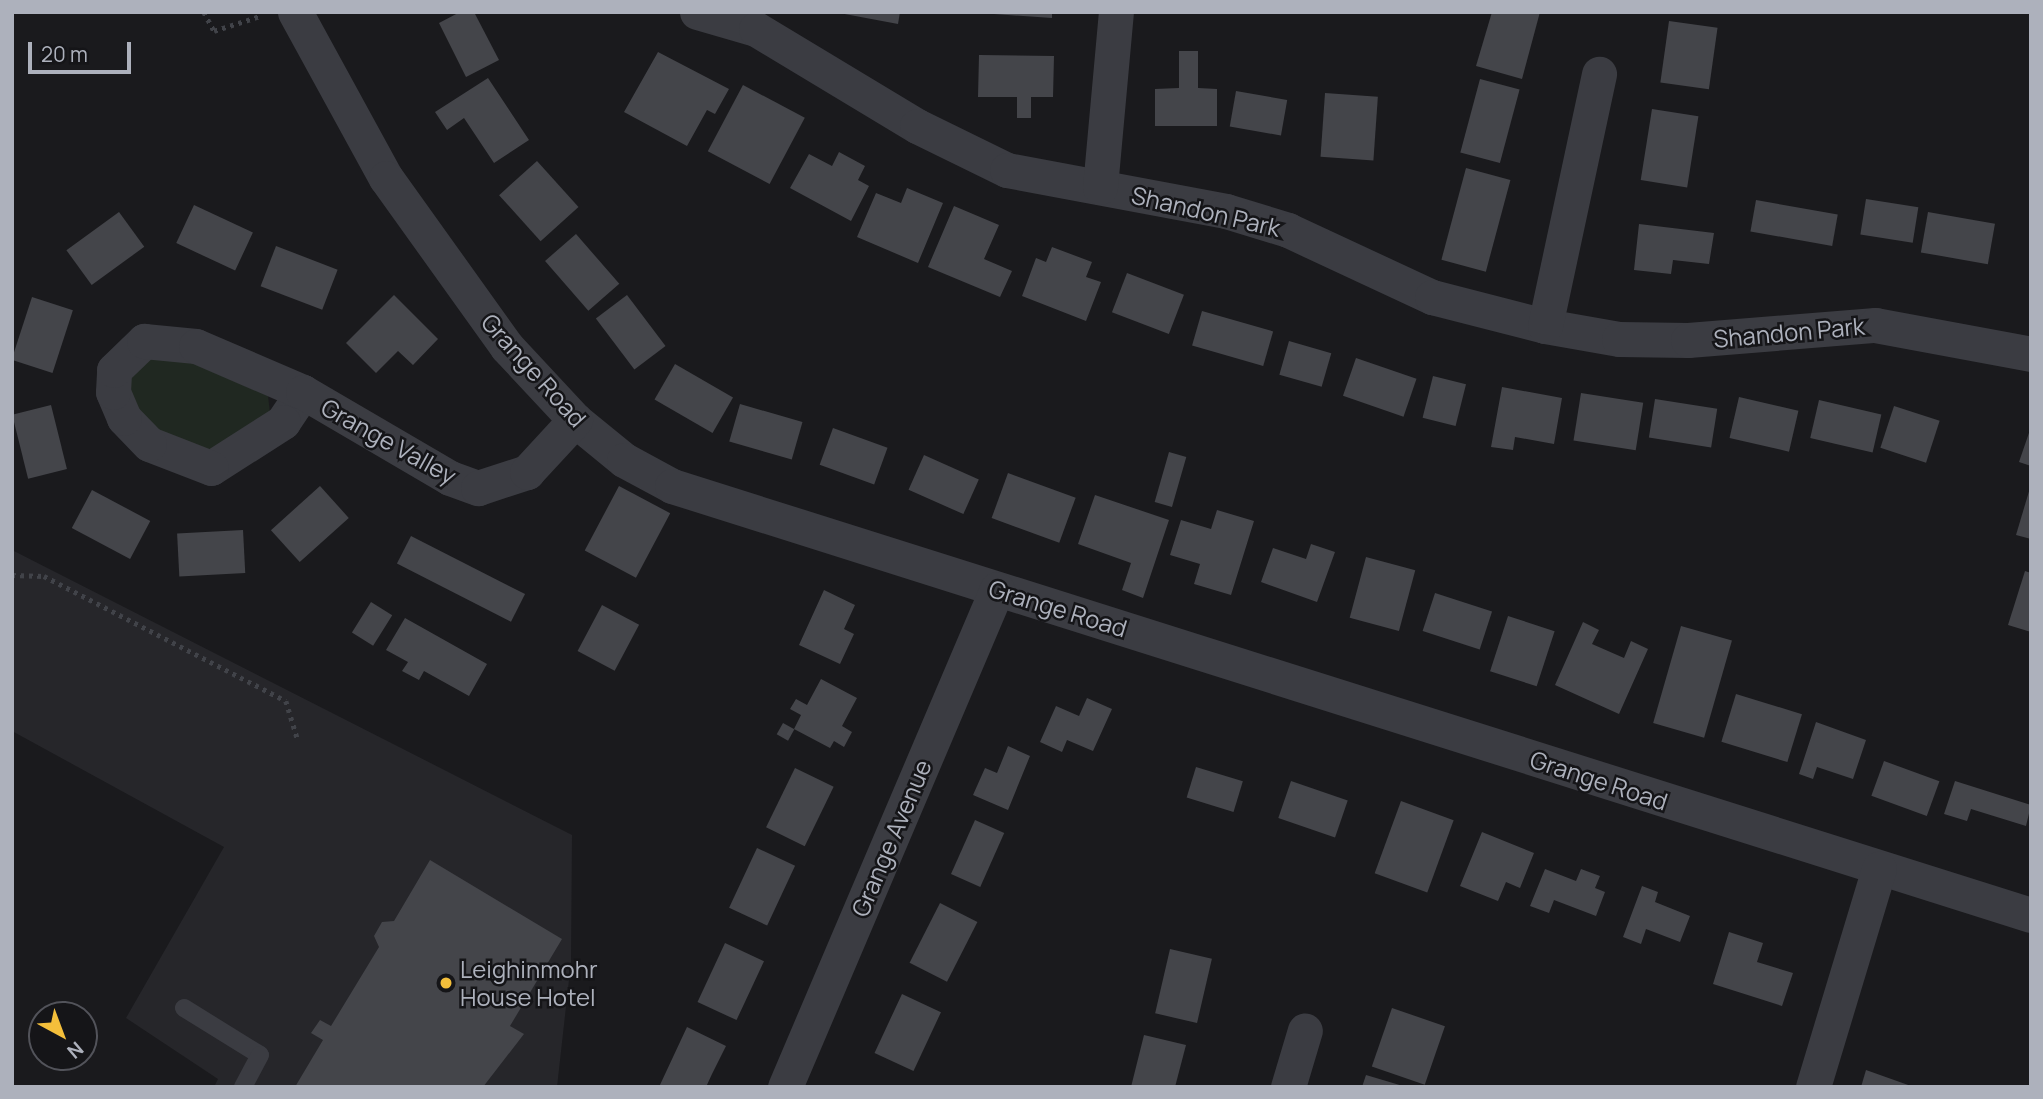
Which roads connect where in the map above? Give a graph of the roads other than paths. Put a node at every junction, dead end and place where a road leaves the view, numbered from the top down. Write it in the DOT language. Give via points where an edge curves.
graph roads {
  1 [pos="295,12"];
  2 [pos="697,12"];
  3 [pos="1116,12"];
  4 [pos="1599,74"];
  5 [pos="1100,187"];
  6 [pos="1545,326"];
  7 [pos="2031,354"];
  8 [pos="303,392"];
  9 [pos="575,420"];
  10 [pos="997,589"];
  11 [pos="1879,869"];
  12 [pos="2031,915"];
  13 [pos="184,1008"];
  14 [pos="1305,1030"];
  15 [pos="243,1087"];
  16 [pos="785,1087"];
  17 [pos="1288,1087"];
  18 [pos="1813,1087"];
  1 -- 9 [label="street, Grange Road" via="386,178 507,347"];
  2 -- 5 [label="street, Shandon Park" via="756,29 975,158 1049,183"];
  3 -- 5 [label="street, Shandon Park"];
  4 -- 6 [label="street"];
  5 -- 6 [label="street, Shandon Park" via="1275,226 1432,297"];
  6 -- 7 [label="street, Shandon Park" via="1619,339 1688,340 1875,325"];
  8 -- 8 [label="street, Grange Valley" via="168,339 127,352 114,370 113,392 124,418 149,444 211,468 283,422"];
  8 -- 9 [label="street, Grange Valley" via="450,478 478,488 527,471"];
  9 -- 10 [label="street, Grange Road" via="624,460 672,486"];
  10 -- 11 [label="street, Grange Road"];
  10 -- 16 [label="street, Grange Avenue"];
  11 -- 12 [label="street, Grange Road"];
  11 -- 18 [label="street"];
  13 -- 15 [label="lane" via="260,1055"];
  14 -- 17 [label="street"];
}
